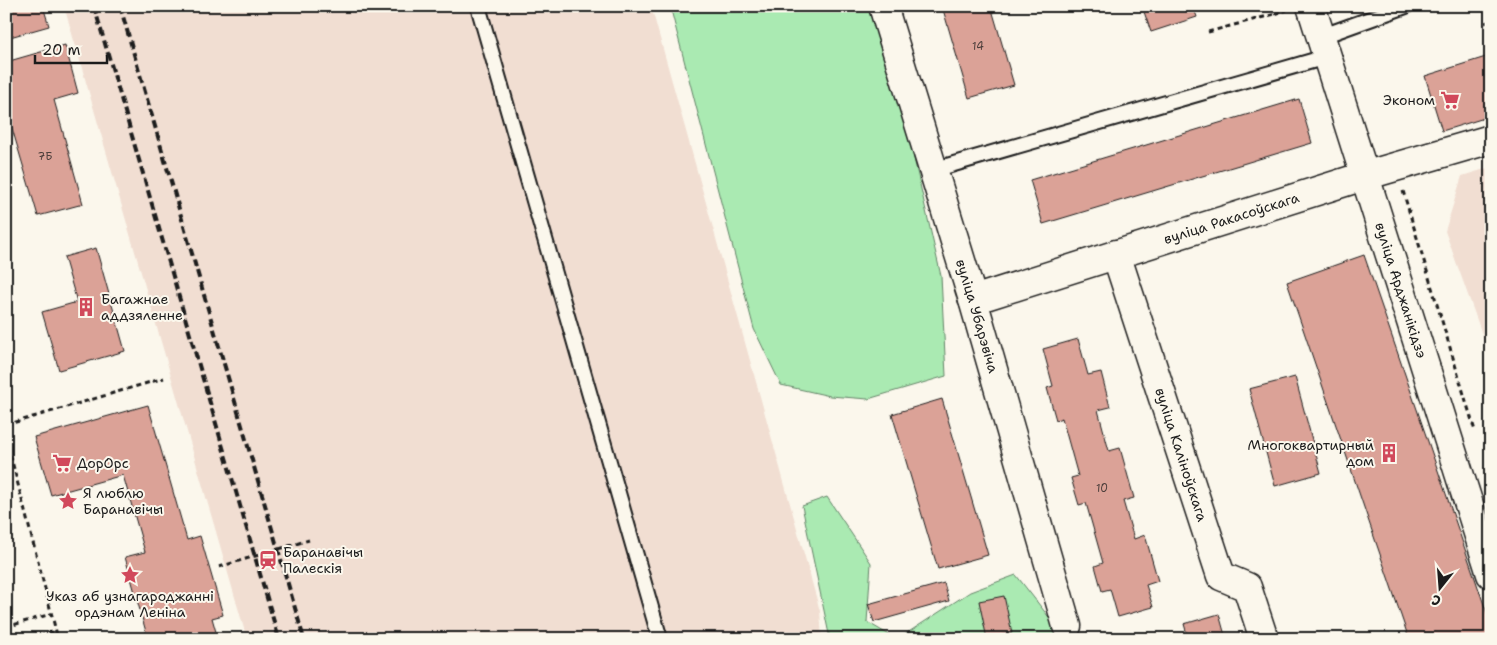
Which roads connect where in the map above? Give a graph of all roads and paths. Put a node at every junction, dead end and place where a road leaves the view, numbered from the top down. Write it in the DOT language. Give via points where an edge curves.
graph roads {
  1 [pos="478,6"];
  2 [pos="883,6"];
  3 [pos="1273,6"];
  4 [pos="1311,6"];
  5 [pos="1406,6"];
  6 [pos="1491,21"];
  7 [pos="1485,23"];
  8 [pos="1208,32"];
  9 [pos="1323,47"];
  10 [pos="1491,139"];
  11 [pos="1396,166"];
  12 [pos="932,170"];
  13 [pos="1364,176"];
  14 [pos="1116,254"];
  15 [pos="973,300"];
  16 [pos="164,378"];
  17 [pos="6,425"];
  18 [pos="1477,436"];
  19 [pos="6,438"];
  20 [pos="309,540"];
  21 [pos="219,566"];
  22 [pos="1491,574"];
  23 [pos="51,614"];
  24 [pos="1067,626"];
  25 [pos="6,627"];
  26 [pos="56,631"];
  27 [pos="31,639"];
  28 [pos="58,639"];
  29 [pos="660,639"];
  30 [pos="1264,639"];
  1 -- 29 [label="lane"];
  2 -- 12 [label="street, вуліца Убарэвіча"];
  3 -- 8 [label="path" via="1275,14"];
  4 -- 9 [label="street, вуліца Арджанікідзэ"];
  5 -- 9 [label="lane"];
  6 -- 7 [label="path"];
  9 -- 12 [label="lane"];
  9 -- 13 [label="street, вуліца Арджанікідзэ"];
  10 -- 11 [label="street, вуліца Ракасоўскага"];
  11 -- 13 [label="street, вуліца Ракасоўскага"];
  11 -- 18 [label="path"];
  12 -- 15 [label="street, вуліца Убарэвіча"];
  13 -- 14 [label="street, вуліца Ракасоўскага"];
  13 -- 22 [label="street, вуліца Арджанікідзэ"];
  14 -- 15 [label="street, вуліца Ракасоўскага"];
  14 -- 30 [label="street, вуліца Каліноўскага" via="1221,576 1247,587"];
  15 -- 24 [label="street, вуліца Убарэвіча"];
  16 -- 17 [label="path"];
  19 -- 23 [label="path"];
  20 -- 21 [label="path"];
  23 -- 25 [label="path"];
  23 -- 26 [label="path"];
  26 -- 27 [label="path"];
  26 -- 28 [label="path"];
}
